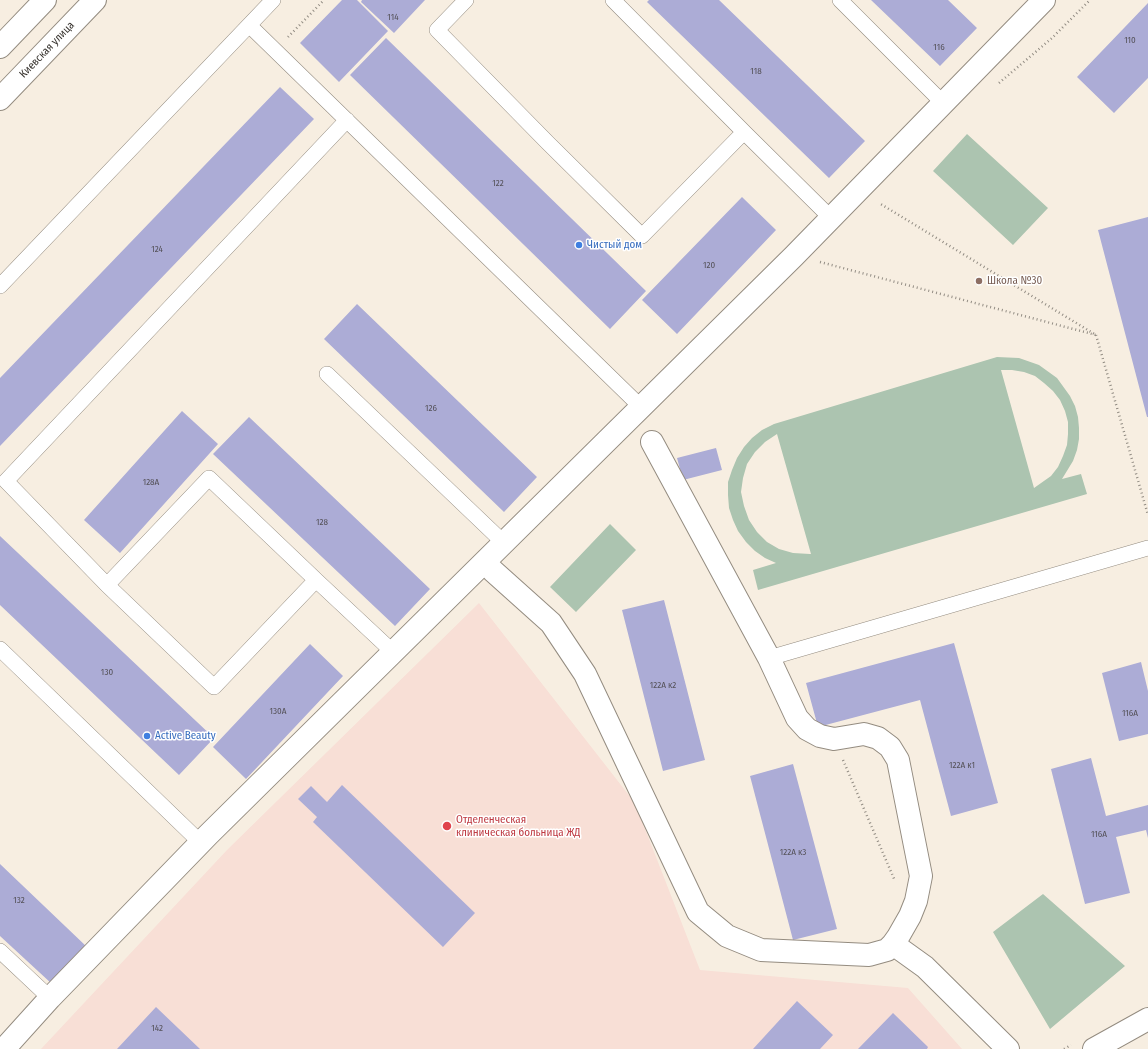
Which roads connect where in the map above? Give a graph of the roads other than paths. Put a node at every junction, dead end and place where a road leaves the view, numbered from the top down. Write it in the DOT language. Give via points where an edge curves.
graph roads {
  1 [pos="45,0"];
  2 [pos="95,0"];
  3 [pos="273,0"];
  4 [pos="466,0"];
  5 [pos="613,0"];
  6 [pos="840,0"];
  7 [pos="1044,0"];
  8 [pos="249,25"];
  9 [pos="0,48"];
  10 [pos="0,99"];
  11 [pos="943,103"];
  12 [pos="347,120"];
  13 [pos="744,132"];
  14 [pos="831,218"];
  15 [pos="0,286"];
  16 [pos="327,374"];
  17 [pos="641,407"];
  18 [pos="652,442"];
  19 [pos="504,543"];
  20 [pos="1148,548"];
  21 [pos="485,562"];
  22 [pos="316,580"];
  23 [pos="108,585"];
  24 [pos="0,649"];
  25 [pos="393,652"];
  26 [pos="769,658"];
  27 [pos="201,843"];
  28 [pos="894,944"];
  29 [pos="0,951"];
  30 [pos="50,998"];
  31 [pos="1148,1019"];
  32 [pos="4,1049"];
  33 [pos="1008,1049"];
  34 [pos="1094,1049"];
  1 -- 9 [label="street"];
  2 -- 10 [label="street, Киевская улица"];
  3 -- 8 [label="lane"];
  4 -- 13 [label="lane" via="437,30 642,236"];
  5 -- 13 [label="lane"];
  6 -- 11 [label="lane"];
  7 -- 11 [label="street"];
  8 -- 12 [label="lane"];
  8 -- 15 [label="lane"];
  11 -- 14 [label="street"];
  12 -- 17 [label="lane"];
  12 -- 23 [label="lane" via="6,481"];
  13 -- 14 [label="lane"];
  14 -- 17 [label="street"];
  16 -- 19 [label="lane"];
  17 -- 19 [label="street"];
  18 -- 26 [label="street"];
  19 -- 21 [label="street"];
  20 -- 26 [label="lane"];
  21 -- 25 [label="street"];
  21 -- 28 [label="street" via="551,623 585,674 698,912 726,936 761,950 869,955 887,950"];
  22 -- 23 [label="lane" via="214,687"];
  22 -- 23 [label="lane" via="209,478"];
  22 -- 25 [label="lane"];
  24 -- 27 [label="lane"];
  25 -- 27 [label="street"];
  26 -- 28 [label="street" via="797,718 807,729 820,736 834,739 864,734 878,738 890,747 898,760 921,876 916,901"];
  27 -- 30 [label="street"];
  28 -- 33 [label="street" via="924,967"];
  29 -- 30 [label="lane"];
  30 -- 32 [label="street"];
  31 -- 34 [label="street"];
}
